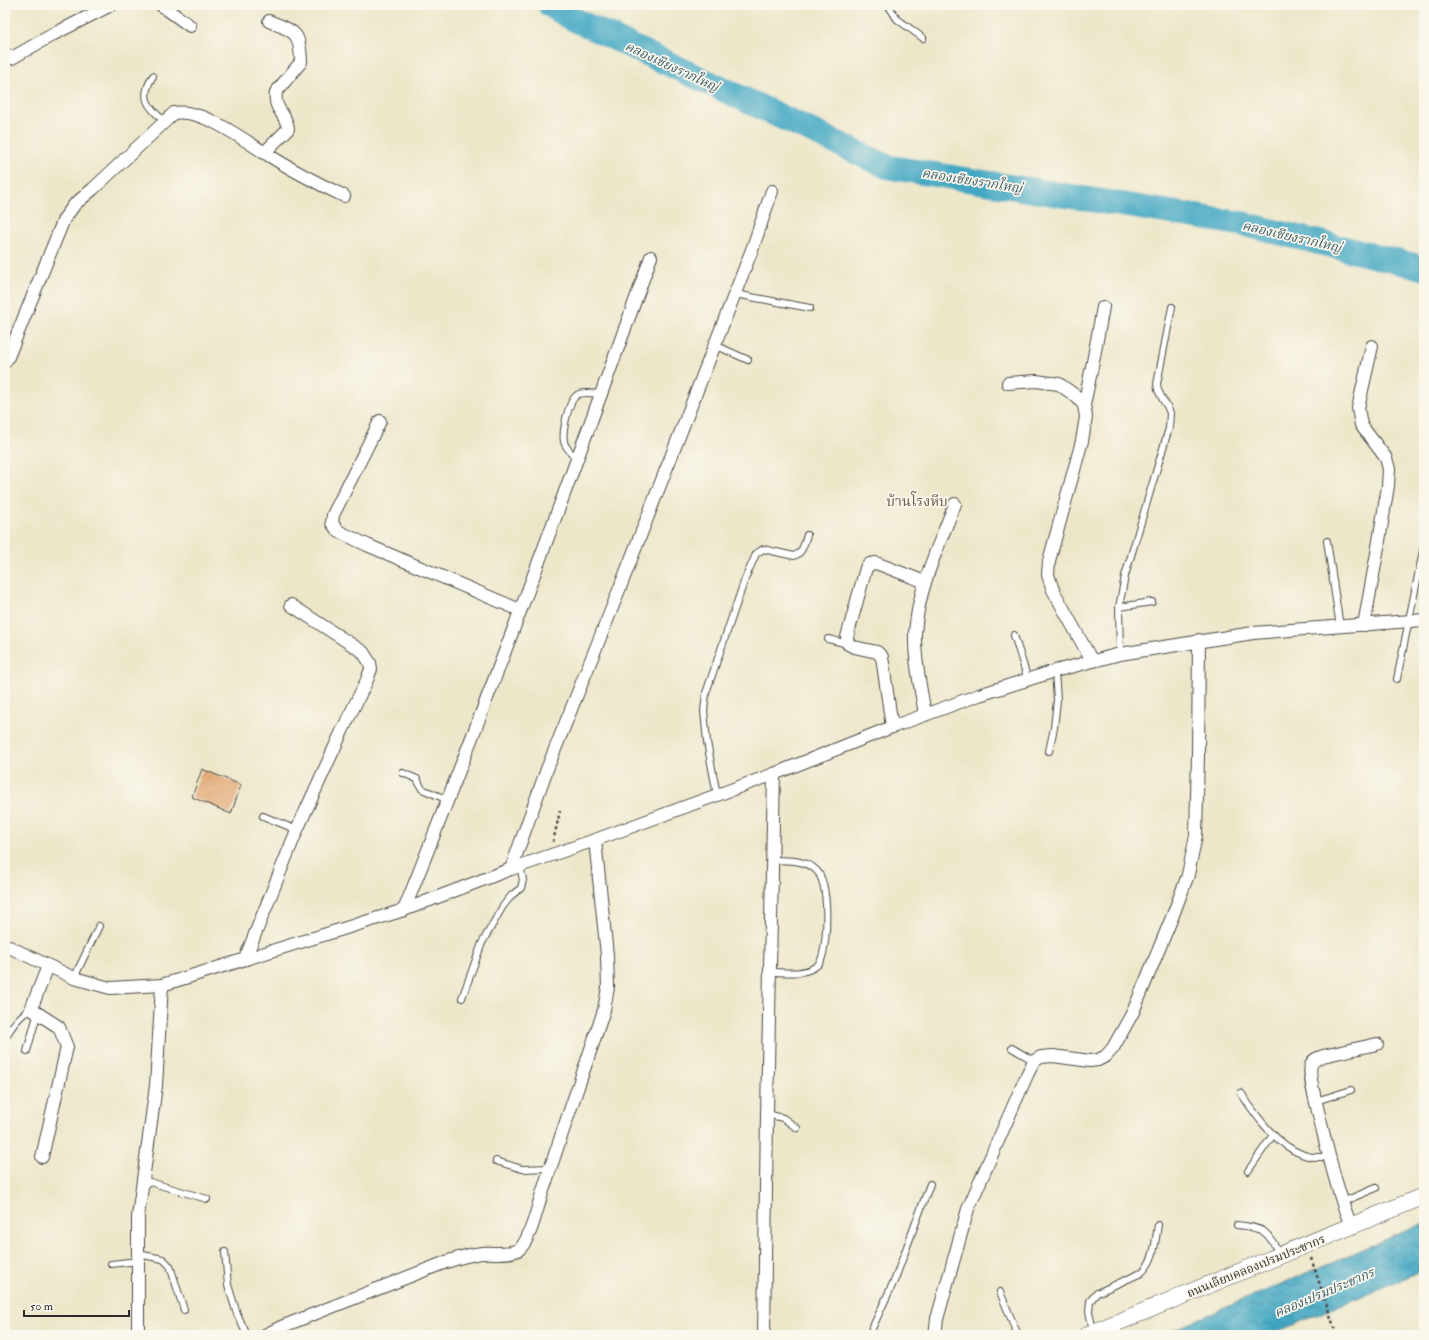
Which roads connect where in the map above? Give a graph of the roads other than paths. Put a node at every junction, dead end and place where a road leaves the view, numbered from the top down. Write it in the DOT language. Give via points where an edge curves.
graph roads {
  1 [pos="111,5"];
  2 [pos="162,5"];
  3 [pos="888,5"];
  4 [pos="269,21"];
  5 [pos="190,26"];
  6 [pos="923,38"];
  7 [pos="5,54"];
  8 [pos="154,76"];
  9 [pos="165,122"];
  10 [pos="264,153"];
  11 [pos="772,191"];
  12 [pos="344,196"];
  13 [pos="651,257"];
  14 [pos="735,294"];
  15 [pos="1103,307"];
  16 [pos="1172,307"];
  17 [pos="810,308"];
  18 [pos="715,345"];
  19 [pos="1372,346"];
  20 [pos="748,360"];
  21 [pos="5,362"];
  22 [pos="1008,383"];
  23 [pos="602,394"];
  24 [pos="1084,405"];
  25 [pos="380,421"];
  26 [pos="578,459"];
  27 [pos="954,504"];
  28 [pos="806,535"];
  29 [pos="1327,541"];
  30 [pos="1424,546"];
  31 [pos="925,582"];
  32 [pos="1152,602"];
  33 [pos="291,605"];
  34 [pos="1119,607"];
  35 [pos="520,610"];
  36 [pos="1424,620"];
  37 [pos="1409,621"];
  38 [pos="1364,625"];
  39 [pos="1340,626"];
  40 [pos="1014,635"];
  41 [pos="828,639"];
  42 [pos="1199,640"];
  43 [pos="848,644"];
  44 [pos="1120,654"];
  45 [pos="1092,661"];
  46 [pos="1055,671"];
  47 [pos="1397,679"];
  48 [pos="1028,680"];
  49 [pos="925,715"];
  50 [pos="892,727"];
  51 [pos="1049,751"];
  52 [pos="404,773"];
  53 [pos="774,774"];
  54 [pos="717,795"];
  55 [pos="448,800"];
  56 [pos="264,816"];
  57 [pos="297,830"];
  58 [pos="595,840"];
  59 [pos="772,860"];
  60 [pos="516,868"];
  61 [pos="404,910"];
  62 [pos="99,926"];
  63 [pos="5,945"];
  64 [pos="245,959"];
  65 [pos="48,966"];
  66 [pos="770,972"];
  67 [pos="74,978"];
  68 [pos="162,984"];
  69 [pos="462,998"];
  70 [pos="35,1010"];
  71 [pos="5,1039"];
  72 [pos="1377,1044"];
  73 [pos="1012,1048"];
  74 [pos="27,1050"];
  75 [pos="1034,1061"];
  76 [pos="1351,1090"];
  77 [pos="1241,1093"];
  78 [pos="1316,1101"];
  79 [pos="767,1114"];
  80 [pos="797,1128"];
  81 [pos="1273,1135"];
  82 [pos="42,1157"];
  83 [pos="1329,1157"];
  84 [pos="496,1161"];
  85 [pos="550,1168"];
  86 [pos="1248,1171"];
  87 [pos="143,1180"];
  88 [pos="930,1184"];
  89 [pos="1376,1188"];
  90 [pos="1424,1196"];
  91 [pos="207,1199"];
  92 [pos="1342,1202"];
  93 [pos="1158,1225"];
  94 [pos="1237,1225"];
  95 [pos="1351,1226"];
  96 [pos="224,1252"];
  97 [pos="1280,1256"];
  98 [pos="138,1258"];
  99 [pos="111,1264"];
  100 [pos="1000,1292"];
  101 [pos="184,1310"];
  102 [pos="1090,1334"];
  103 [pos="138,1335"];
  104 [pos="247,1335"];
  105 [pos="265,1335"];
  106 [pos="764,1335"];
  107 [pos="869,1335"];
  108 [pos="935,1335"];
  109 [pos="1018,1335"];
  1 -- 7 [label="street" via="12,58"];
  2 -- 5 [label="street"];
  3 -- 6 [label="lane" via="898,19"];
  4 -- 10 [label="street" via="291,30 298,39 301,62 276,92 275,97 288,129"];
  8 -- 9 [label="lane" via="148,85 147,102"];
  9 -- 10 [label="street" via="174,113 196,115 229,129"];
  9 -- 21 [label="street" via="75,204 64,219"];
  10 -- 12 [label="street"];
  11 -- 14 [label="street"];
  13 -- 23 [label="street"];
  14 -- 17 [label="lane"];
  14 -- 18 [label="street"];
  15 -- 24 [label="street"];
  16 -- 34 [label="lane" via="1158,384 1162,400 1170,413 1169,428 1125,576"];
  18 -- 20 [label="lane"];
  18 -- 60 [label="street" via="547,769"];
  19 -- 38 [label="street" via="1358,408 1359,419 1366,434 1386,458 1389,469"];
  22 -- 24 [label="street" via="1036,381 1059,384"];
  23 -- 26 [label="street"];
  23 -- 26 [label="lane" via="577,395 570,403 563,433 564,443"];
  24 -- 45 [label="street" via="1086,417 1082,441 1049,561 1048,575 1053,590"];
  25 -- 35 [label="street" via="333,515 332,523 338,531 367,545"];
  26 -- 35 [label="street"];
  27 -- 31 [label="street"];
  28 -- 54 [label="lane" via="799,554 794,556 763,549 756,554 742,587 706,693 704,711 707,742"];
  29 -- 39 [label="lane"];
  30 -- 37 [label="lane"];
  31 -- 43 [label="street" via="876,563 870,564 866,568 847,637"];
  31 -- 49 [label="street" via="915,633"];
  32 -- 34 [label="lane"];
  33 -- 57 [label="street" via="363,652 371,669"];
  34 -- 44 [label="lane"];
  35 -- 55 [label="street"];
  36 -- 37 [label="street"];
  37 -- 38 [label="street"];
  37 -- 47 [label="lane"];
  38 -- 39 [label="street"];
  39 -- 42 [label="street"];
  40 -- 48 [label="lane"];
  41 -- 43 [label="lane"];
  42 -- 44 [label="street"];
  42 -- 75 [label="street" via="1196,835 1188,875 1174,915 1133,1012 1106,1056 1090,1061 1053,1056 1041,1057"];
  43 -- 50 [label="street" via="854,648 877,652 882,657"];
  44 -- 45 [label="street"];
  45 -- 46 [label="street"];
  46 -- 48 [label="street"];
  46 -- 51 [label="lane" via="1057,700"];
  48 -- 49 [label="street"];
  49 -- 50 [label="street"];
  50 -- 53 [label="street"];
  52 -- 55 [label="lane" via="417,779 422,790"];
  53 -- 54 [label="street"];
  53 -- 59 [label="street"];
  54 -- 58 [label="street"];
  55 -- 61 [label="street"];
  56 -- 57 [label="lane"];
  57 -- 64 [label="street"];
  58 -- 60 [label="street"];
  58 -- 85 [label="street" via="608,955 608,988 604,1010"];
  59 -- 66 [label="street"];
  59 -- 66 [label="lane" via="805,862 817,870 823,881 827,902 824,952 820,962 812,969 801,972"];
  60 -- 61 [label="street"];
  60 -- 69 [label="lane" via="523,880 521,888 503,906 482,943"];
  61 -- 64 [label="street"];
  62 -- 67 [label="lane"];
  63 -- 65 [label="street"];
  64 -- 68 [label="street"];
  65 -- 67 [label="street"];
  65 -- 70 [label="street"];
  66 -- 79 [label="street"];
  67 -- 68 [label="street" via="110,988"];
  68 -- 87 [label="street" via="156,1086"];
  70 -- 71 [label="lane" via="23,1014 10,1028"];
  70 -- 74 [label="lane"];
  70 -- 82 [label="street" via="59,1027 67,1047"];
  72 -- 78 [label="street" via="1315,1059 1311,1065 1311,1080"];
  73 -- 75 [label="lane"];
  75 -- 108 [label="street" via="968,1208 937,1319"];
  76 -- 78 [label="lane"];
  77 -- 81 [label="lane" via="1259,1120"];
  78 -- 83 [label="street"];
  79 -- 80 [label="lane" via="783,1118"];
  79 -- 106 [label="street"];
  81 -- 83 [label="lane" via="1294,1151 1304,1155"];
  81 -- 86 [label="lane"];
  83 -- 92 [label="street"];
  84 -- 85 [label="lane" via="522,1169"];
  85 -- 105 [label="street" via="532,1227 524,1244 518,1249 510,1252 481,1253 446,1262"];
  87 -- 91 [label="lane"];
  87 -- 98 [label="street" via="138,1216"];
  88 -- 107 [label="lane" via="895,1279"];
  89 -- 92 [label="lane"];
  90 -- 95 [label="street, ถนนเลียบคลองเปรมประชากร"];
  92 -- 95 [label="street"];
  93 -- 102 [label="lane" via="1152,1259 1146,1268 1141,1273 1097,1292 1090,1301"];
  94 -- 97 [label="lane" via="1258,1228 1266,1233 1272,1238"];
  95 -- 97 [label="street, ถนนเลียบคลองเปรมประชากร"];
  96 -- 104 [label="lane" via="228,1285"];
  97 -- 102 [label="street, ถนนเลียบคลองเปรมประชากร"];
  98 -- 99 [label="lane"];
  98 -- 101 [label="lane" via="163,1259 170,1266"];
  98 -- 103 [label="street"];
  100 -- 109 [label="lane"];
}
